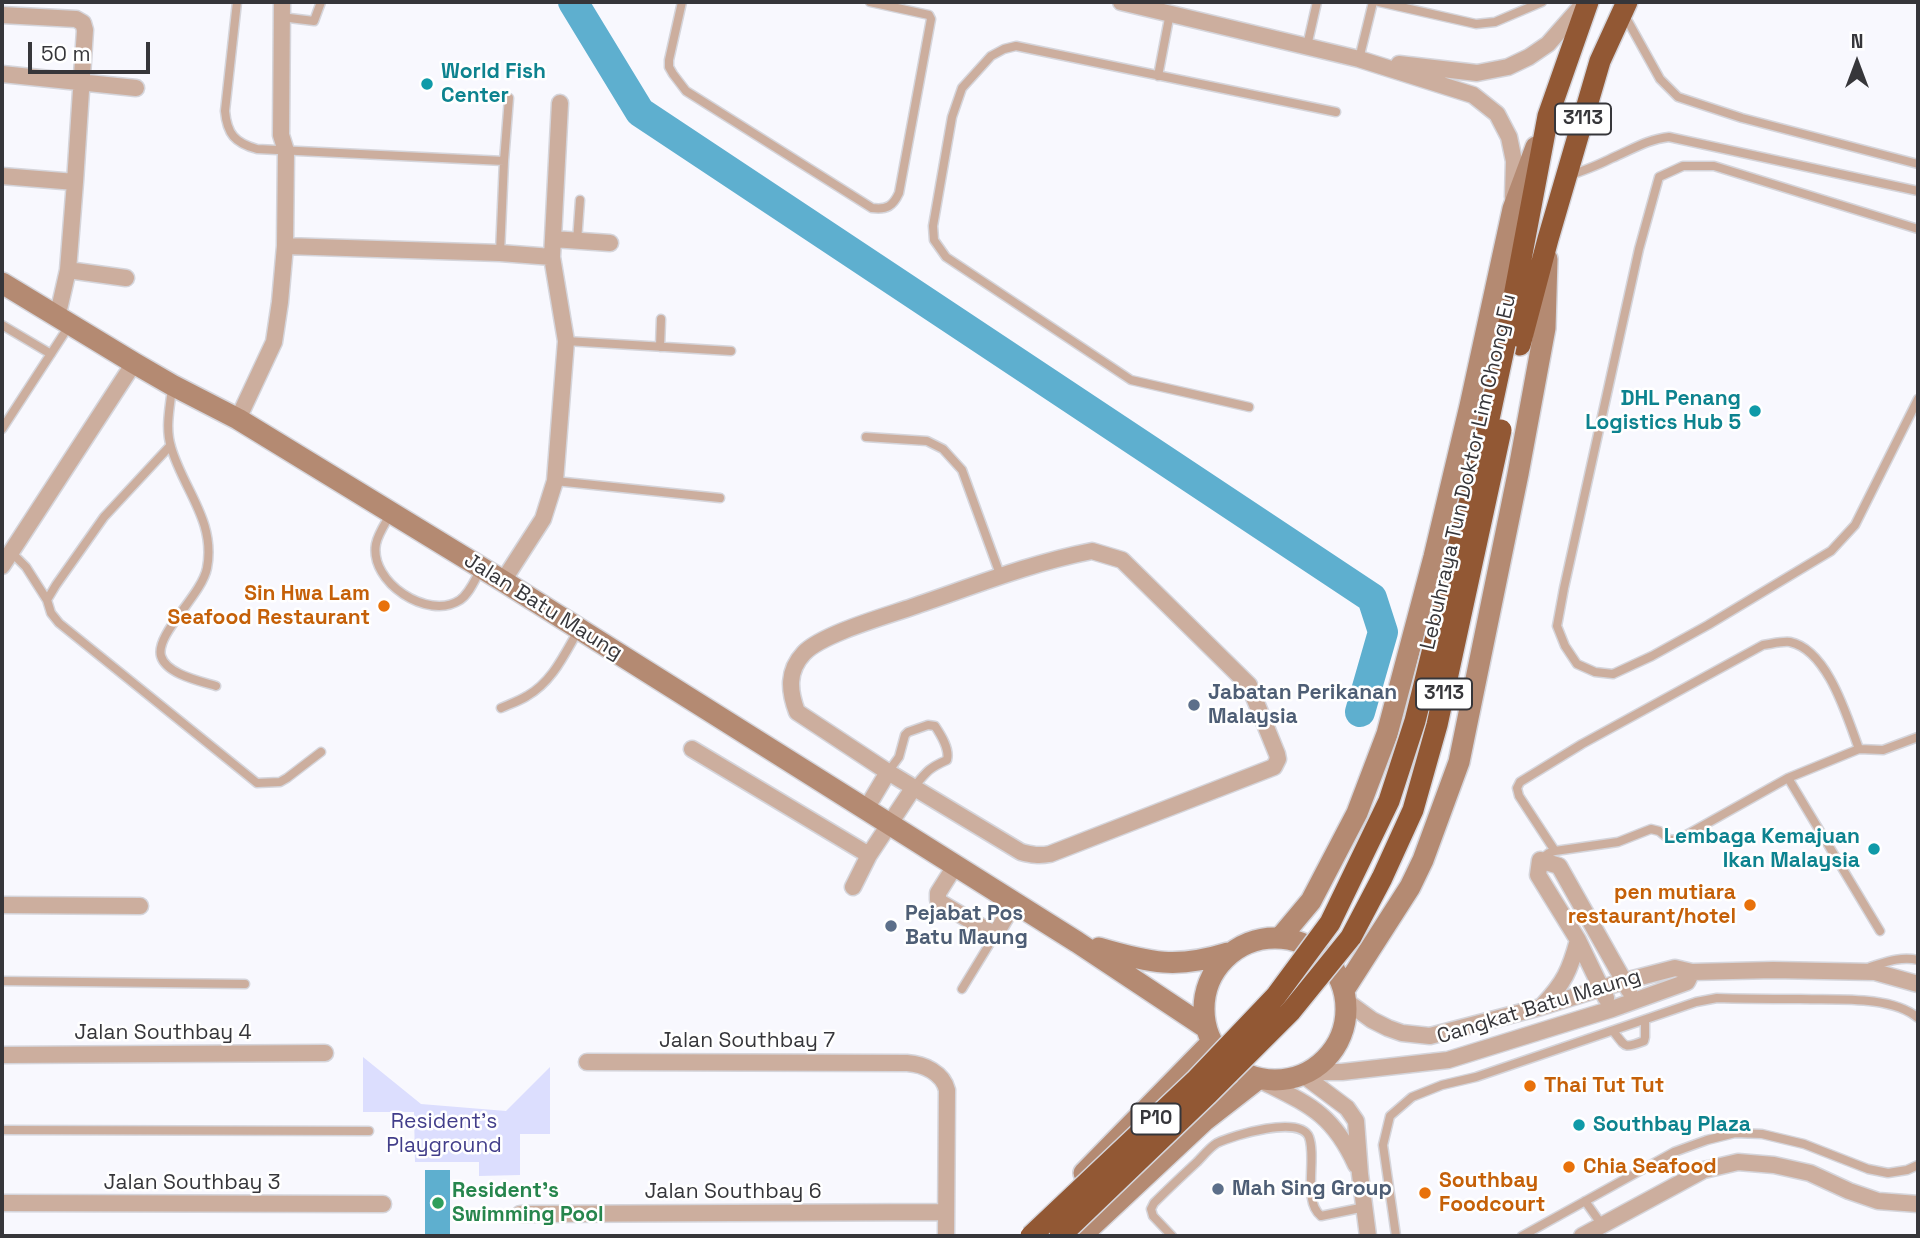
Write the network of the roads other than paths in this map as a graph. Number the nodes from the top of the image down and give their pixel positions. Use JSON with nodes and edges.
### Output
{"nodes":[{"id":1,"x":237,"y":2,"type":"edge"},
{"id":2,"x":321,"y":2,"type":"edge"},
{"id":3,"x":682,"y":2,"type":"edge"},
{"id":4,"x":870,"y":2,"type":"edge"},
{"id":5,"x":1121,"y":2,"type":"edge"},
{"id":6,"x":1317,"y":2,"type":"edge"},
{"id":7,"x":1373,"y":2,"type":"edge"},
{"id":8,"x":1379,"y":2,"type":"edge"},
{"id":9,"x":1542,"y":2,"type":"edge"},
{"id":10,"x":1587,"y":2,"type":"edge"},
{"id":11,"x":1624,"y":6,"type":"edge"},
{"id":12,"x":282,"y":9,"type":"edge"},
{"id":13,"x":1170,"y":13,"type":"junction"},
{"id":14,"x":2,"y":15,"type":"edge"},
{"id":15,"x":1307,"y":46,"type":"junction"},
{"id":16,"x":1359,"y":59,"type":"junction"},
{"id":17,"x":2,"y":74,"type":"edge"},
{"id":18,"x":1158,"y":76,"type":"junction"},
{"id":19,"x":82,"y":81,"type":"junction"},
{"id":20,"x":136,"y":88,"type":"dead end"},
{"id":21,"x":509,"y":98,"type":"dead end"},
{"id":22,"x":560,"y":103,"type":"dead end"},
{"id":23,"x":1336,"y":112,"type":"dead end"},
{"id":24,"x":1548,"y":116,"type":"junction"},
{"id":25,"x":286,"y":151,"type":"junction"},
{"id":26,"x":504,"y":161,"type":"junction"},
{"id":27,"x":1918,"y":164,"type":"edge"},
{"id":28,"x":2,"y":176,"type":"edge"},
{"id":29,"x":1566,"y":178,"type":"junction"},
{"id":30,"x":75,"y":182,"type":"junction"},
{"id":31,"x":1918,"y":191,"type":"edge"},
{"id":32,"x":580,"y":200,"type":"dead end"},
{"id":33,"x":1513,"y":209,"type":"junction"},
{"id":34,"x":1918,"y":229,"type":"edge"},
{"id":35,"x":553,"y":239,"type":"junction"},
{"id":36,"x":1548,"y":239,"type":"junction"},
{"id":37,"x":577,"y":241,"type":"junction"},
{"id":38,"x":610,"y":243,"type":"dead end"},
{"id":39,"x":285,"y":246,"type":"junction"},
{"id":40,"x":500,"y":253,"type":"junction"},
{"id":41,"x":552,"y":257,"type":"junction"},
{"id":42,"x":68,"y":270,"type":"junction"},
{"id":43,"x":126,"y":278,"type":"dead end"},
{"id":44,"x":2,"y":283,"type":"edge"},
{"id":45,"x":661,"y":320,"type":"dead end"},
{"id":46,"x":63,"y":322,"type":"junction"},
{"id":47,"x":2,"y":325,"type":"edge"},
{"id":48,"x":566,"y":341,"type":"junction"},
{"id":49,"x":1512,"y":344,"type":"junction"},
{"id":50,"x":660,"y":347,"type":"junction"},
{"id":51,"x":731,"y":351,"type":"dead end"},
{"id":52,"x":51,"y":354,"type":"junction"},
{"id":53,"x":134,"y":363,"type":"junction"},
{"id":54,"x":172,"y":385,"type":"junction"},
{"id":55,"x":1918,"y":399,"type":"edge"},
{"id":56,"x":1249,"y":407,"type":"dead end"},
{"id":57,"x":238,"y":419,"type":"junction"},
{"id":58,"x":2,"y":429,"type":"edge"},
{"id":59,"x":866,"y":438,"type":"dead end"},
{"id":60,"x":170,"y":446,"type":"junction"},
{"id":61,"x":555,"y":481,"type":"junction"},
{"id":62,"x":720,"y":498,"type":"dead end"},
{"id":63,"x":392,"y":513,"type":"junction"},
{"id":64,"x":6,"y":559,"type":"edge"},
{"id":65,"x":481,"y":569,"type":"junction"},
{"id":66,"x":1001,"y":577,"type":"junction"},
{"id":67,"x":503,"y":581,"type":"junction"},
{"id":68,"x":47,"y":600,"type":"junction"},
{"id":69,"x":579,"y":629,"type":"junction"},
{"id":70,"x":216,"y":686,"type":"dead end"},
{"id":71,"x":501,"y":708,"type":"dead end"},
{"id":72,"x":1918,"y":737,"type":"edge"},
{"id":73,"x":692,"y":749,"type":"dead end"},
{"id":74,"x":1859,"y":749,"type":"junction"},
{"id":75,"x":321,"y":752,"type":"dead end"},
{"id":76,"x":888,"y":772,"type":"junction"},
{"id":77,"x":1788,"y":778,"type":"junction"},
{"id":78,"x":914,"y":787,"type":"junction"},
{"id":79,"x":1367,"y":787,"type":"junction"},
{"id":80,"x":1445,"y":798,"type":"junction"},
{"id":81,"x":866,"y":809,"type":"junction"},
{"id":82,"x":890,"y":824,"type":"junction"},
{"id":83,"x":1555,"y":851,"type":"junction"},
{"id":84,"x":869,"y":855,"type":"junction"},
{"id":85,"x":1541,"y":860,"type":"junction"},
{"id":86,"x":954,"y":866,"type":"junction"},
{"id":87,"x":853,"y":887,"type":"dead end"},
{"id":88,"x":1014,"y":903,"type":"junction"},
{"id":89,"x":2,"y":905,"type":"edge"},
{"id":90,"x":140,"y":906,"type":"dead end"},
{"id":91,"x":1880,"y":931,"type":"dead end"},
{"id":92,"x":995,"y":935,"type":"junction"},
{"id":93,"x":1280,"y":938,"type":"junction"},
{"id":94,"x":1578,"y":940,"type":"junction"},
{"id":95,"x":1077,"y":942,"type":"junction"},
{"id":96,"x":1230,"y":953,"type":"junction"},
{"id":97,"x":1918,"y":960,"type":"edge"},
{"id":98,"x":1856,"y":971,"type":"junction"},
{"id":99,"x":1692,"y":972,"type":"junction"},
{"id":100,"x":1625,"y":981,"type":"junction"},
{"id":101,"x":2,"y":982,"type":"edge"},
{"id":102,"x":245,"y":984,"type":"dead end"},
{"id":103,"x":1918,"y":984,"type":"edge"},
{"id":104,"x":962,"y":989,"type":"dead end"},
{"id":105,"x":1602,"y":989,"type":"junction"},
{"id":106,"x":1345,"y":995,"type":"junction"},
{"id":107,"x":1284,"y":1003,"type":"junction"},
{"id":108,"x":1623,"y":1005,"type":"junction"},
{"id":109,"x":1541,"y":1007,"type":"junction"},
{"id":110,"x":1918,"y":1018,"type":"edge"},
{"id":111,"x":1645,"y":1020,"type":"junction"},
{"id":112,"x":1631,"y":1025,"type":"junction"},
{"id":113,"x":1613,"y":1031,"type":"junction"},
{"id":114,"x":1208,"y":1035,"type":"junction"},
{"id":115,"x":325,"y":1053,"type":"dead end"},
{"id":116,"x":2,"y":1055,"type":"edge"},
{"id":117,"x":587,"y":1062,"type":"dead end"},
{"id":118,"x":1305,"y":1073,"type":"junction"},
{"id":119,"x":1258,"y":1079,"type":"junction"},
{"id":120,"x":2,"y":1130,"type":"edge"},
{"id":121,"x":369,"y":1131,"type":"dead end"},
{"id":122,"x":1918,"y":1165,"type":"edge"},
{"id":123,"x":1360,"y":1174,"type":"junction"},
{"id":124,"x":1585,"y":1201,"type":"junction"},
{"id":125,"x":2,"y":1203,"type":"edge"},
{"id":126,"x":383,"y":1204,"type":"dead end"},
{"id":127,"x":1918,"y":1204,"type":"edge"},
{"id":128,"x":1365,"y":1207,"type":"junction"},
{"id":129,"x":946,"y":1212,"type":"junction"},
{"id":130,"x":520,"y":1214,"type":"dead end"},
{"id":131,"x":1602,"y":1225,"type":"junction"},
{"id":132,"x":946,"y":1236,"type":"edge"},
{"id":133,"x":1021,"y":1236,"type":"edge"},
{"id":134,"x":1031,"y":1236,"type":"edge"},
{"id":135,"x":1060,"y":1236,"type":"edge"},
{"id":136,"x":1081,"y":1236,"type":"edge"},
{"id":137,"x":1172,"y":1236,"type":"edge"},
{"id":138,"x":1368,"y":1236,"type":"edge"},
{"id":139,"x":1396,"y":1236,"type":"edge"},
{"id":140,"x":1522,"y":1236,"type":"edge"},
{"id":141,"x":1582,"y":1236,"type":"edge"}],
"edges":[{"from":1,"to":25,"type":"lane"},
{"from":2,"to":12,"type":"lane"},
{"from":3,"to":4,"type":"lane"},
{"from":5,"to":13,"type":"street"},
{"from":6,"to":15,"type":"lane"},
{"from":7,"to":16,"type":"lane"},
{"from":8,"to":9,"type":"lane"},
{"from":10,"to":16,"type":"street"},
{"from":10,"to":24,"type":"highway","name":"Lebuhraya Tun Doktor Lim Chong Eu","number":"3113"},
{"from":11,"to":27,"type":"lane"},
{"from":11,"to":29,"type":"highway","name":"Lebuhraya Tun Doktor Lim Chong Eu","number":"3113"},
{"from":12,"to":25,"type":"street"},
{"from":13,"to":15,"type":"street"},
{"from":13,"to":18,"type":"lane"},
{"from":14,"to":19,"type":"street"},
{"from":15,"to":16,"type":"street"},
{"from":16,"to":33,"type":"street"},
{"from":17,"to":19,"type":"street"},
{"from":18,"to":23,"type":"lane"},
{"from":18,"to":56,"type":"lane"},
{"from":19,"to":20,"type":"street"},
{"from":19,"to":30,"type":"street"},
{"from":21,"to":26,"type":"lane"},
{"from":22,"to":35,"type":"street"},
{"from":24,"to":33,"type":"main road"},
{"from":24,"to":49,"type":"highway","name":"Lebuhraya Tun Doktor Lim Chong Eu","number":"3113"},
{"from":25,"to":26,"type":"lane"},
{"from":25,"to":39,"type":"street"},
{"from":26,"to":40,"type":"lane"},
{"from":28,"to":30,"type":"street"},
{"from":29,"to":31,"type":"lane"},
{"from":29,"to":36,"type":"highway","name":"Lebuhraya Tun Doktor Lim Chong Eu","number":"3113"},
{"from":30,"to":42,"type":"street"},
{"from":32,"to":37,"type":"lane"},
{"from":33,"to":79,"type":"main road"},
{"from":34,"to":55,"type":"lane"},
{"from":35,"to":37,"type":"street"},
{"from":35,"to":41,"type":"street"},
{"from":36,"to":49,"type":"highway","name":"Lebuhraya Tun Doktor Lim Chong Eu","number":"3113"},
{"from":36,"to":80,"type":"main road"},
{"from":37,"to":38,"type":"street"},
{"from":39,"to":40,"type":"street"},
{"from":39,"to":57,"type":"street"},
{"from":40,"to":41,"type":"street"},
{"from":41,"to":48,"type":"street"},
{"from":42,"to":43,"type":"street"},
{"from":42,"to":46,"type":"street"},
{"from":44,"to":46,"type":"main road","name":"Jalan Batu Maung"},
{"from":45,"to":50,"type":"lane"},
{"from":46,"to":52,"type":"lane"},
{"from":46,"to":53,"type":"main road","name":"Jalan Batu Maung"},
{"from":47,"to":52,"type":"lane"},
{"from":48,"to":50,"type":"lane"},
{"from":48,"to":61,"type":"street"},
{"from":49,"to":107,"type":"highway","name":"Lebuhraya Tun Doktor Lim Chong Eu","number":"3113","bridge":true},
{"from":50,"to":51,"type":"lane"},
{"from":52,"to":58,"type":"lane"},
{"from":53,"to":54,"type":"main road","name":"Jalan Batu Maung"},
{"from":53,"to":64,"type":"street"},
{"from":54,"to":57,"type":"main road","name":"Jalan Batu Maung"},
{"from":54,"to":60,"type":"lane"},
{"from":57,"to":63,"type":"main road","name":"Jalan Batu Maung"},
{"from":59,"to":66,"type":"lane"},
{"from":60,"to":68,"type":"lane"},
{"from":60,"to":70,"type":"lane"},
{"from":61,"to":62,"type":"lane"},
{"from":61,"to":67,"type":"street"},
{"from":63,"to":65,"type":"main road","name":"Jalan Batu Maung"},
{"from":63,"to":65,"type":"lane"},
{"from":64,"to":68,"type":"lane"},
{"from":65,"to":67,"type":"main road","name":"Jalan Batu Maung"},
{"from":66,"to":76,"type":"street"},
{"from":66,"to":78,"type":"street"},
{"from":67,"to":69,"type":"main road","name":"Jalan Batu Maung"},
{"from":68,"to":75,"type":"lane"},
{"from":69,"to":71,"type":"lane"},
{"from":69,"to":81,"type":"main road","name":"Jalan Batu Maung"},
{"from":72,"to":74,"type":"lane"},
{"from":73,"to":84,"type":"street"},
{"from":74,"to":77,"type":"lane"},
{"from":74,"to":83,"type":"lane"},
{"from":76,"to":78,"type":"street"},
{"from":76,"to":78,"type":"lane"},
{"from":76,"to":81,"type":"street"},
{"from":77,"to":83,"type":"lane"},
{"from":77,"to":91,"type":"lane"},
{"from":78,"to":82,"type":"street"},
{"from":79,"to":80,"type":"main road"},
{"from":79,"to":93,"type":"main road"},
{"from":80,"to":106,"type":"main road"},
{"from":81,"to":82,"type":"main road","name":"Jalan Batu Maung"},
{"from":82,"to":84,"type":"street"},
{"from":82,"to":86,"type":"main road","name":"Jalan Batu Maung"},
{"from":83,"to":85,"type":"lane"},
{"from":84,"to":87,"type":"street"},
{"from":85,"to":94,"type":"street"},
{"from":85,"to":100,"type":"street"},
{"from":86,"to":88,"type":"main road","name":"Jalan Batu Maung"},
{"from":86,"to":92,"type":"street"},
{"from":88,"to":92,"type":"street"},
{"from":88,"to":95,"type":"main road","name":"Jalan Batu Maung"},
{"from":89,"to":90,"type":"street"},
{"from":92,"to":104,"type":"lane"},
{"from":93,"to":96,"type":"main road"},
{"from":93,"to":106,"type":"main road"},
{"from":94,"to":105,"type":"street"},
{"from":94,"to":109,"type":"street"},
{"from":95,"to":96,"type":"main road","name":"Jalan Batu Maung"},
{"from":95,"to":114,"type":"main road","name":"Jalan Batu Maung"},
{"from":96,"to":114,"type":"main road"},
{"from":97,"to":98,"type":"lane"},
{"from":98,"to":99,"type":"street","name":"Cangkat Batu Maung"},
{"from":98,"to":103,"type":"street","name":"Cangkat Batu Maung"},
{"from":99,"to":100,"type":"street","name":"Cangkat Batu Maung"},
{"from":99,"to":108,"type":"street","name":"Cangkat Batu Maung"},
{"from":100,"to":105,"type":"street","name":"Cangkat Batu Maung"},
{"from":100,"to":108,"type":"street"},
{"from":101,"to":102,"type":"lane"},
{"from":105,"to":108,"type":"street"},
{"from":105,"to":109,"type":"street","name":"Cangkat Batu Maung"},
{"from":106,"to":109,"type":"street","name":"Cangkat Batu Maung"},
{"from":106,"to":118,"type":"main road"},
{"from":107,"to":134,"type":"highway","number":"P10","bridge":true},
{"from":107,"to":135,"type":"highway","number":"P10","bridge":true},
{"from":108,"to":112,"type":"lane"},
{"from":108,"to":118,"type":"street","name":"Cangkat Batu Maung"},
{"from":110,"to":111,"type":"lane"},
{"from":111,"to":112,"type":"lane"},
{"from":111,"to":113,"type":"lane"},
{"from":112,"to":113,"type":"lane"},
{"from":113,"to":139,"type":"lane"},
{"from":114,"to":119,"type":"main road"},
{"from":114,"to":133,"type":"main road"},
{"from":115,"to":116,"type":"street","name":"Jalan Southbay 4"},
{"from":117,"to":129,"type":"street","name":"Jalan Southbay 7"},
{"from":118,"to":119,"type":"main road"},
{"from":118,"to":123,"type":"street"},
{"from":119,"to":123,"type":"street"},
{"from":119,"to":136,"type":"main road"},
{"from":120,"to":121,"type":"lane"},
{"from":122,"to":124,"type":"lane"},
{"from":123,"to":128,"type":"street"},
{"from":124,"to":131,"type":"lane"},
{"from":124,"to":140,"type":"lane"},
{"from":125,"to":126,"type":"street","name":"Jalan Southbay 3"},
{"from":127,"to":131,"type":"street"},
{"from":128,"to":137,"type":"lane"},
{"from":128,"to":138,"type":"street"},
{"from":129,"to":130,"type":"street","name":"Jalan Southbay 6"},
{"from":129,"to":132,"type":"street"},
{"from":131,"to":141,"type":"street"}]}
